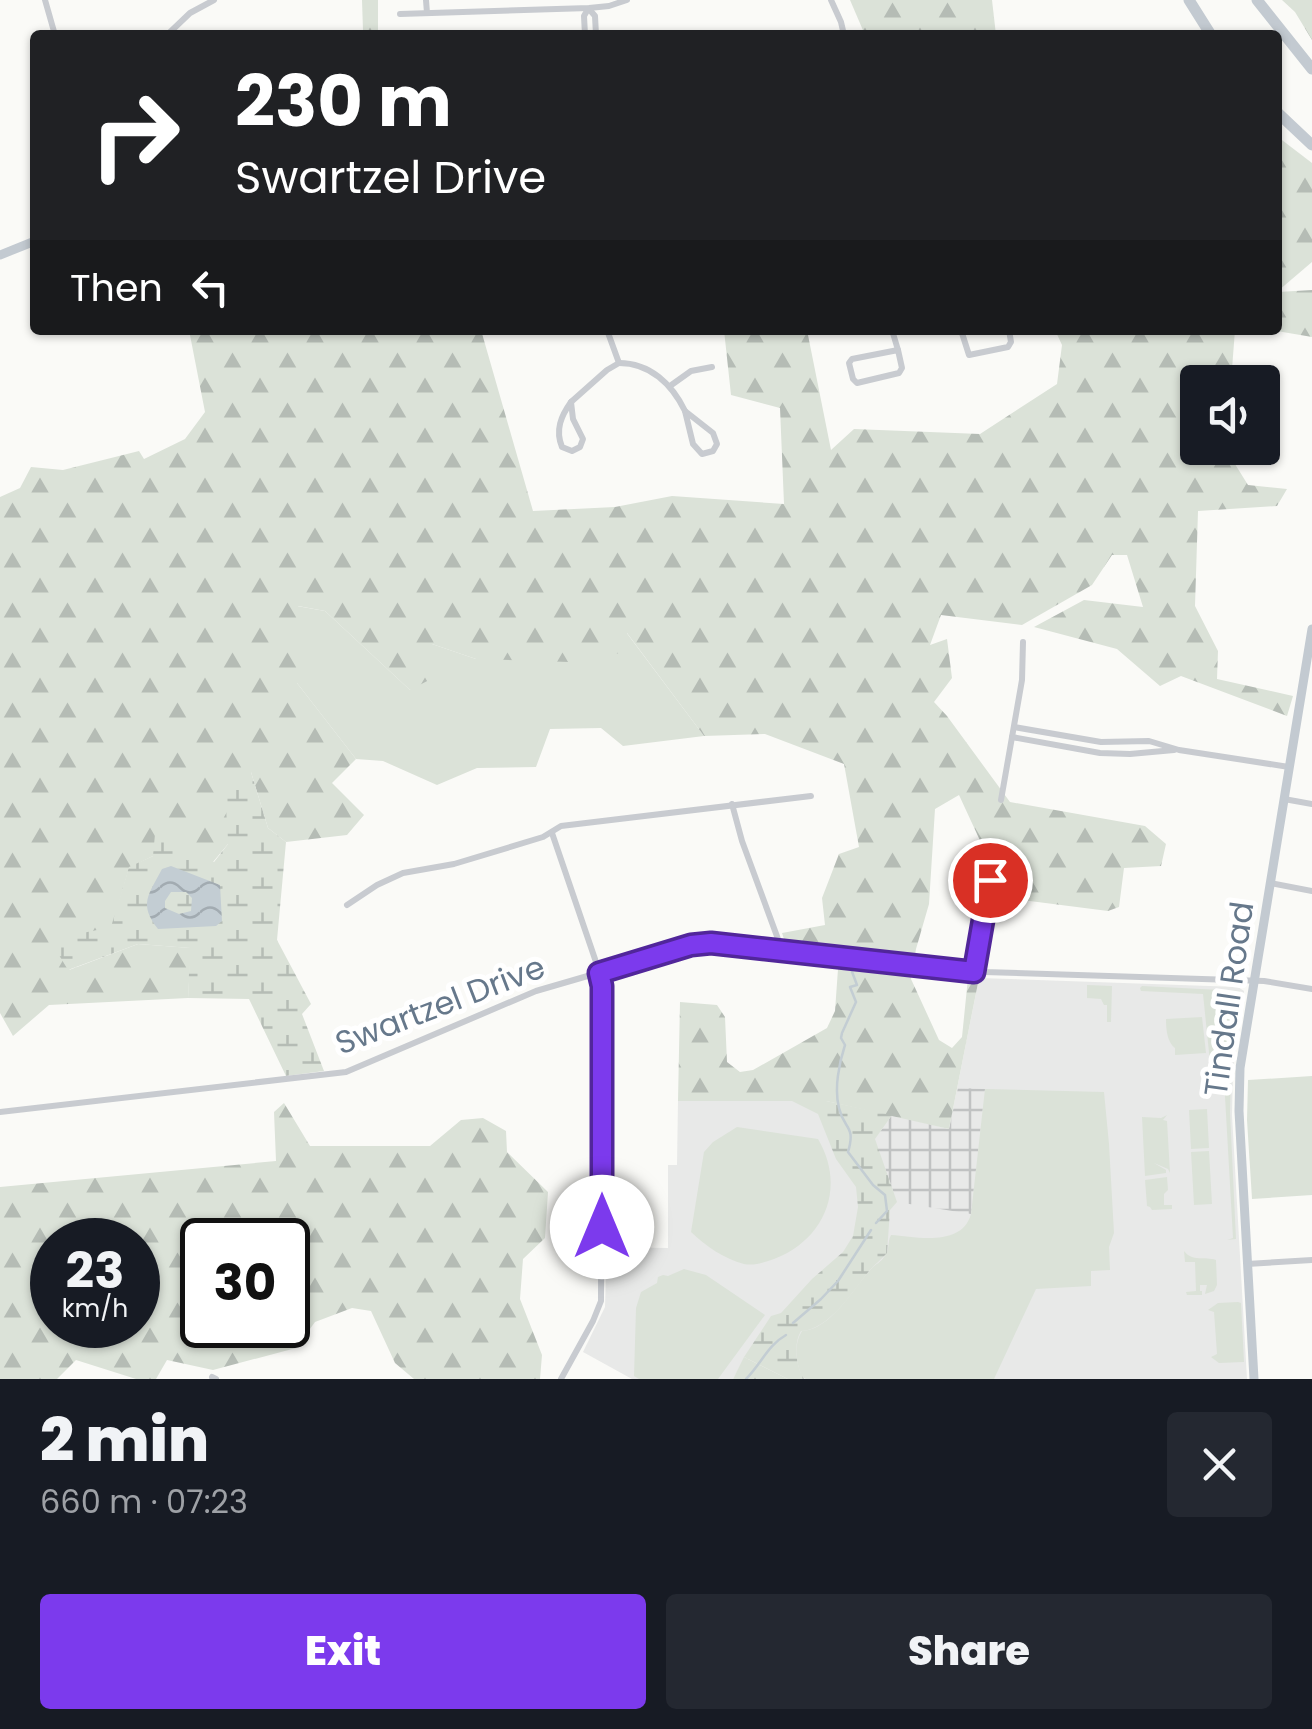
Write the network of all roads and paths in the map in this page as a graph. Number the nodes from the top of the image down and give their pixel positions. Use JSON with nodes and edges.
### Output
{"nodes":[{"id":1,"x":45,"y":0,"type":"edge"},
{"id":2,"x":214,"y":0,"type":"edge"},
{"id":3,"x":426,"y":0,"type":"edge"},
{"id":4,"x":627,"y":0,"type":"edge"},
{"id":5,"x":831,"y":0,"type":"edge"},
{"id":6,"x":1189,"y":0,"type":"edge"},
{"id":7,"x":1257,"y":0,"type":"edge"},
{"id":8,"x":198,"y":4,"type":"edge"},
{"id":9,"x":588,"y":8,"type":"junction"},
{"id":10,"x":427,"y":13,"type":"junction"},
{"id":11,"x":400,"y":14,"type":"dead end"},
{"id":12,"x":54,"y":30,"type":"edge"},
{"id":13,"x":171,"y":30,"type":"edge"},
{"id":14,"x":585,"y":30,"type":"edge"},
{"id":15,"x":596,"y":30,"type":"edge"},
{"id":16,"x":843,"y":30,"type":"edge"},
{"id":17,"x":1208,"y":30,"type":"edge"},
{"id":18,"x":1281,"y":30,"type":"edge"},
{"id":19,"x":1282,"y":31,"type":"edge"},
{"id":20,"x":1312,"y":68,"type":"edge"},
{"id":21,"x":1282,"y":117,"type":"edge"},
{"id":22,"x":1309,"y":144,"type":"edge"},
{"id":23,"x":30,"y":243,"type":"edge"},
{"id":24,"x":0,"y":255,"type":"edge"},
{"id":25,"x":608,"y":335,"type":"edge"},
{"id":26,"x":894,"y":335,"type":"edge"},
{"id":27,"x":962,"y":335,"type":"edge"},
{"id":28,"x":1009,"y":335,"type":"edge"},
{"id":29,"x":898,"y":350,"type":"junction"},
{"id":30,"x":619,"y":363,"type":"junction"},
{"id":31,"x":712,"y":367,"type":"dead end"},
{"id":32,"x":670,"y":386,"type":"junction"},
{"id":33,"x":571,"y":402,"type":"junction"},
{"id":34,"x":684,"y":411,"type":"junction"},
{"id":35,"x":1312,"y":630,"type":"edge"},
{"id":36,"x":1023,"y":642,"type":"dead end"},
{"id":37,"x":1014,"y":727,"type":"junction"},
{"id":38,"x":1012,"y":737,"type":"junction"},
{"id":39,"x":1072,"y":737,"type":"junction"},
{"id":40,"x":1115,"y":742,"type":"junction"},
{"id":41,"x":1071,"y":748,"type":"junction"},
{"id":42,"x":1180,"y":750,"type":"junction"},
{"id":43,"x":1115,"y":754,"type":"junction"},
{"id":44,"x":1288,"y":767,"type":"junction"},
{"id":45,"x":811,"y":796,"type":"dead end"},
{"id":46,"x":1284,"y":798,"type":"junction"},
{"id":47,"x":1001,"y":800,"type":"dead end"},
{"id":48,"x":732,"y":804,"type":"junction"},
{"id":49,"x":1312,"y":804,"type":"edge"},
{"id":50,"x":552,"y":833,"type":"junction"},
{"id":51,"x":1270,"y":883,"type":"junction"},
{"id":52,"x":1312,"y":891,"type":"edge"},
{"id":53,"x":348,"y":906,"type":"dead end"},
{"id":54,"x":986,"y":906,"type":"dead end"},
{"id":55,"x":779,"y":950,"type":"junction"},
{"id":56,"x":974,"y":972,"type":"junction"},
{"id":57,"x":599,"y":973,"type":"junction"},
{"id":58,"x":1253,"y":981,"type":"junction"},
{"id":59,"x":1312,"y":989,"type":"edge"},
{"id":60,"x":0,"y":1112,"type":"edge"},
{"id":61,"x":1312,"y":1260,"type":"edge"},
{"id":62,"x":1247,"y":1264,"type":"junction"},
{"id":63,"x":561,"y":1379,"type":"edge"},
{"id":64,"x":1254,"y":1379,"type":"edge"}],
"edges":[{"from":1,"to":12,"type":"street"},
{"from":2,"to":8,"type":"street"},
{"from":3,"to":10,"type":"street"},
{"from":4,"to":9,"type":"street"},
{"from":5,"to":16,"type":"street"},
{"from":6,"to":17,"type":"highway"},
{"from":7,"to":18,"type":"highway"},
{"from":8,"to":13,"type":"street"},
{"from":9,"to":10,"type":"street"},
{"from":9,"to":14,"type":"street"},
{"from":9,"to":15,"type":"street"},
{"from":10,"to":11,"type":"street"},
{"from":19,"to":20,"type":"highway"},
{"from":21,"to":22,"type":"highway"},
{"from":23,"to":24,"type":"street"},
{"from":25,"to":30,"type":"street"},
{"from":26,"to":29,"type":"street"},
{"from":27,"to":28,"type":"street"},
{"from":29,"to":29,"type":"street"},
{"from":30,"to":32,"type":"street"},
{"from":30,"to":33,"type":"street"},
{"from":31,"to":32,"type":"street"},
{"from":32,"to":34,"type":"street"},
{"from":33,"to":33,"type":"street"},
{"from":34,"to":34,"type":"street"},
{"from":35,"to":44,"type":"street","name":"Tindall Road"},
{"from":36,"to":37,"type":"street"},
{"from":37,"to":38,"type":"street"},
{"from":37,"to":39,"type":"street"},
{"from":38,"to":41,"type":"street"},
{"from":38,"to":47,"type":"street"},
{"from":39,"to":40,"type":"street"},
{"from":39,"to":41,"type":"street"},
{"from":40,"to":42,"type":"street"},
{"from":40,"to":43,"type":"street"},
{"from":41,"to":43,"type":"street"},
{"from":42,"to":43,"type":"street"},
{"from":42,"to":44,"type":"street"},
{"from":44,"to":46,"type":"street","name":"Tindall Road"},
{"from":45,"to":48,"type":"street"},
{"from":46,"to":49,"type":"street"},
{"from":46,"to":51,"type":"street","name":"Tindall Road"},
{"from":48,"to":50,"type":"street"},
{"from":48,"to":55,"type":"street"},
{"from":50,"to":53,"type":"street"},
{"from":50,"to":57,"type":"street"},
{"from":51,"to":52,"type":"street"},
{"from":51,"to":58,"type":"street","name":"Tindall Road"},
{"from":54,"to":56,"type":"street"},
{"from":55,"to":56,"type":"street","name":"Swartzel Drive"},
{"from":55,"to":57,"type":"street","name":"Swartzel Drive"},
{"from":56,"to":58,"type":"street","name":"Swartzel Drive"},
{"from":57,"to":60,"type":"street","name":"Swartzel Drive"},
{"from":57,"to":63,"type":"street"},
{"from":58,"to":59,"type":"street","name":"Swartzel Drive"},
{"from":58,"to":62,"type":"street","name":"Tindall Road"},
{"from":61,"to":62,"type":"street"},
{"from":62,"to":64,"type":"street","name":"Tindall Road"}]}
